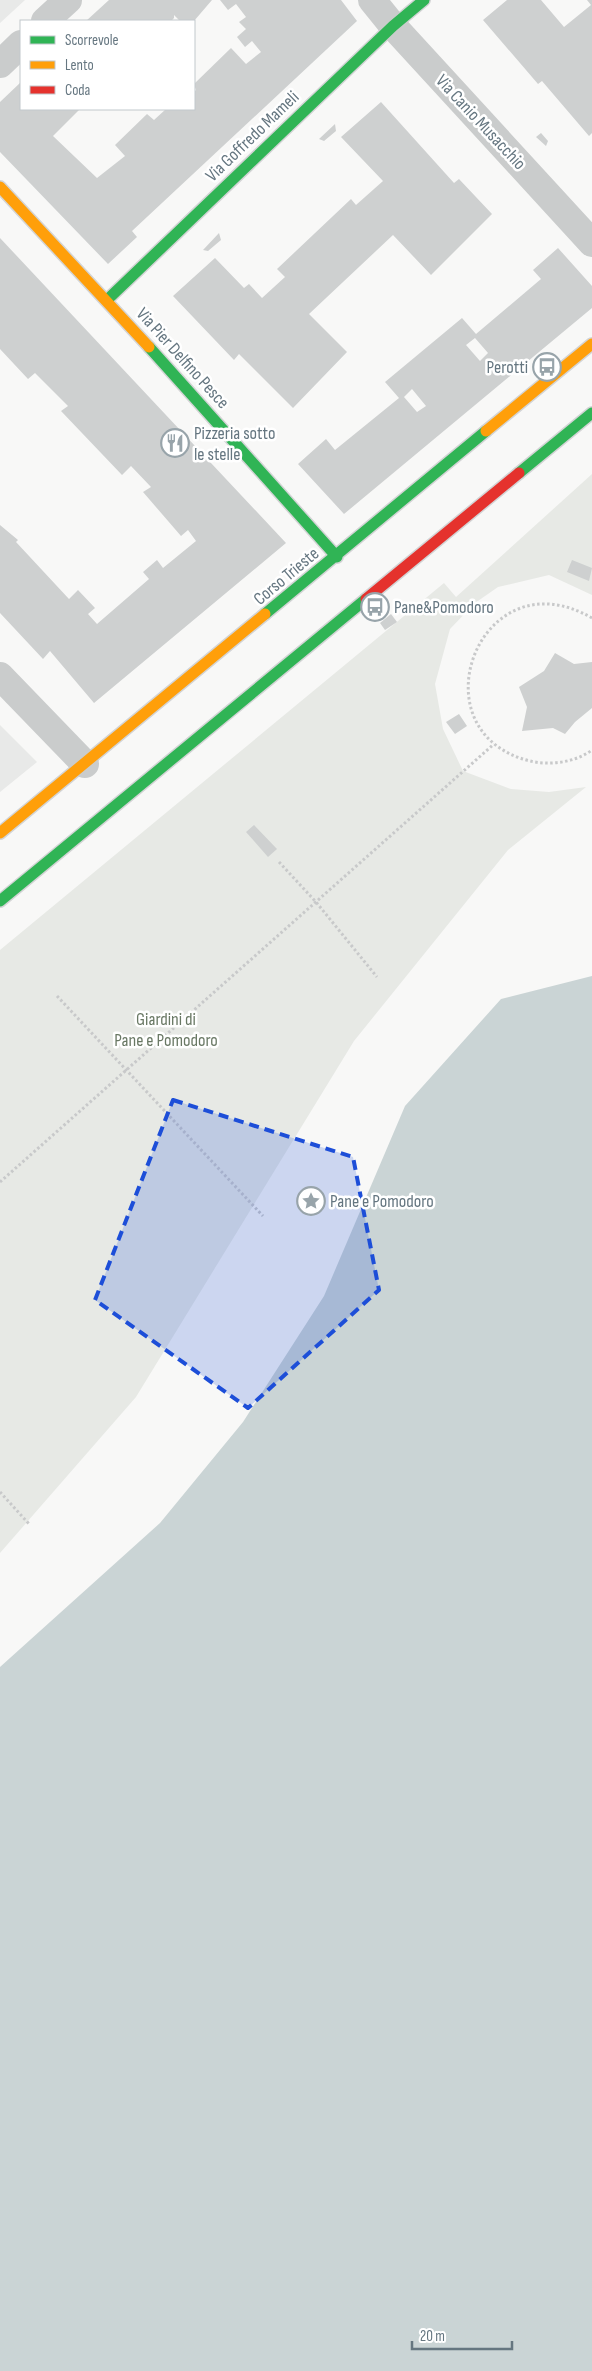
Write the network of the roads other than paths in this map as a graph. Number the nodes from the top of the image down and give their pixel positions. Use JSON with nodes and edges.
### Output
{"nodes":[{"id":1,"x":68,"y":0,"type":"edge"},
{"id":2,"x":372,"y":0,"type":"edge"},
{"id":3,"x":424,"y":0,"type":"edge"},
{"id":4,"x":46,"y":20,"type":"edge"},
{"id":5,"x":393,"y":26,"type":"junction"},
{"id":6,"x":20,"y":45,"type":"edge"},
{"id":7,"x":0,"y":64,"type":"edge"},
{"id":8,"x":0,"y":187,"type":"edge"},
{"id":9,"x":592,"y":243,"type":"edge"},
{"id":10,"x":107,"y":300,"type":"junction"},
{"id":11,"x":592,"y":344,"type":"edge"},
{"id":12,"x":592,"y":413,"type":"edge"},
{"id":13,"x":337,"y":557,"type":"junction"},
{"id":14,"x":0,"y":676,"type":"edge"},
{"id":15,"x":85,"y":764,"type":"junction"},
{"id":16,"x":0,"y":833,"type":"edge"},
{"id":17,"x":0,"y":901,"type":"edge"}],
"edges":[{"from":1,"to":4,"type":"street"},
{"from":2,"to":5,"type":"street","name":"Via Canio Musacchio"},
{"from":3,"to":5,"type":"main road","name":"Via Goffredo Mameli"},
{"from":5,"to":9,"type":"street","name":"Via Canio Musacchio"},
{"from":5,"to":10,"type":"main road","name":"Via Goffredo Mameli"},
{"from":6,"to":7,"type":"street"},
{"from":8,"to":10,"type":"main road","name":"Via Pier Delfino Pesce"},
{"from":10,"to":13,"type":"main road","name":"Via Pier Delfino Pesce"},
{"from":11,"to":13,"type":"main road","name":"Corso Trieste"},
{"from":12,"to":17,"type":"main road"},
{"from":13,"to":15,"type":"main road","name":"Corso Trieste"},
{"from":14,"to":15,"type":"street"},
{"from":15,"to":16,"type":"main road","name":"Corso Trieste"}]}
